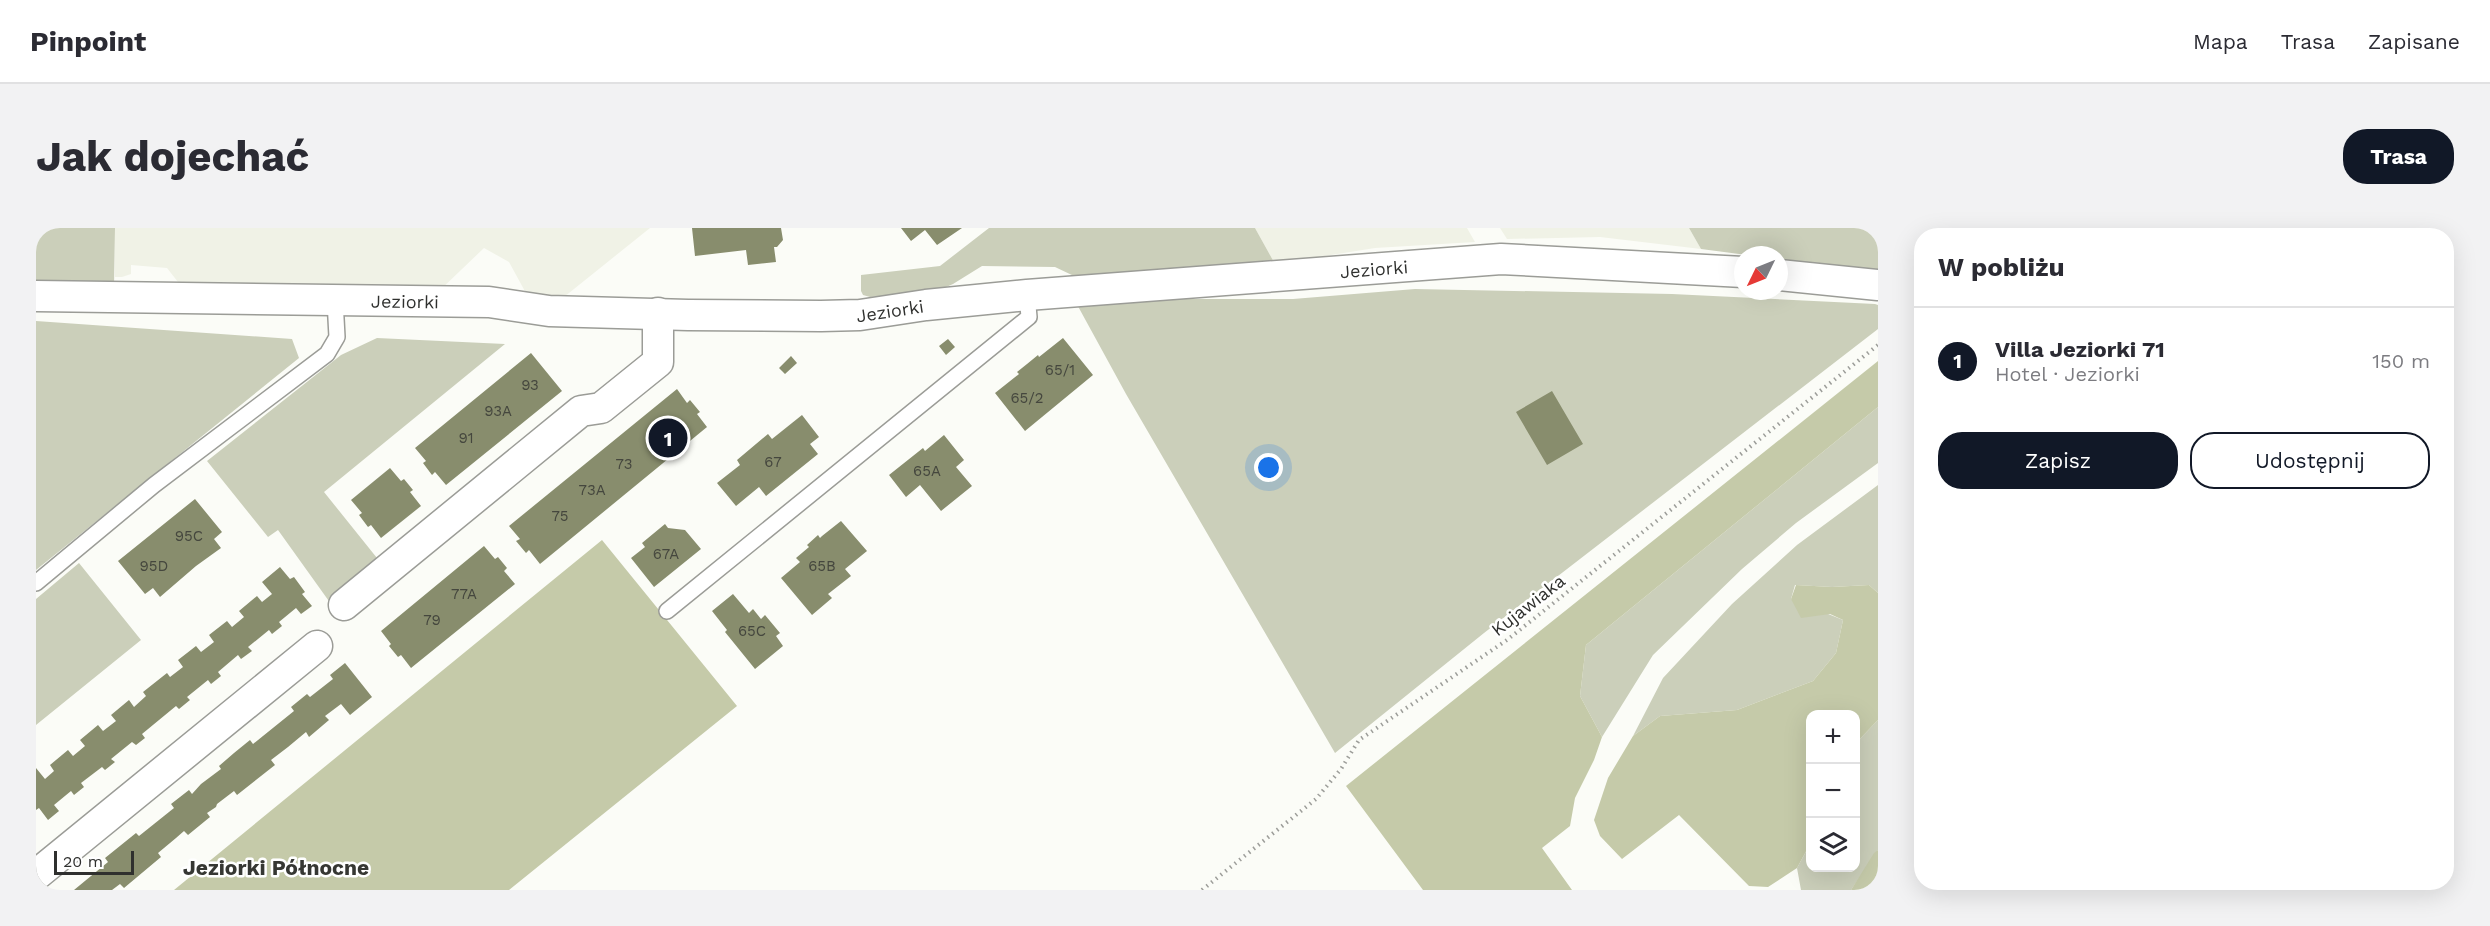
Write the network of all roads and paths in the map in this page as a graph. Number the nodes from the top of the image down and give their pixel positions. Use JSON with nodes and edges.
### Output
{"nodes":[{"id":1,"x":1734,"y":272,"type":"edge"},
{"id":2,"x":1788,"y":276,"type":"edge"},
{"id":3,"x":1878,"y":285,"type":"edge"},
{"id":4,"x":36,"y":296,"type":"edge"},
{"id":5,"x":1027,"y":296,"type":"junction"},
{"id":6,"x":335,"y":300,"type":"junction"},
{"id":7,"x":658,"y":313,"type":"junction"},
{"id":8,"x":1878,"y":345,"type":"edge"},
{"id":9,"x":36,"y":583,"type":"edge"},
{"id":10,"x":344,"y":605,"type":"dead end"},
{"id":11,"x":667,"y":611,"type":"dead end"},
{"id":12,"x":317,"y":646,"type":"dead end"},
{"id":13,"x":36,"y":875,"type":"edge"},
{"id":14,"x":1202,"y":890,"type":"edge"}],
"edges":[{"from":1,"to":5,"type":"street","name":"Jeziorki"},
{"from":2,"to":3,"type":"street"},
{"from":4,"to":6,"type":"street","name":"Jeziorki"},
{"from":5,"to":7,"type":"street","name":"Jeziorki"},
{"from":5,"to":11,"type":"lane"},
{"from":6,"to":7,"type":"street","name":"Jeziorki"},
{"from":6,"to":9,"type":"lane"},
{"from":7,"to":10,"type":"street"},
{"from":8,"to":14,"type":"path","name":"Kujawiaka"},
{"from":12,"to":13,"type":"street"}]}
